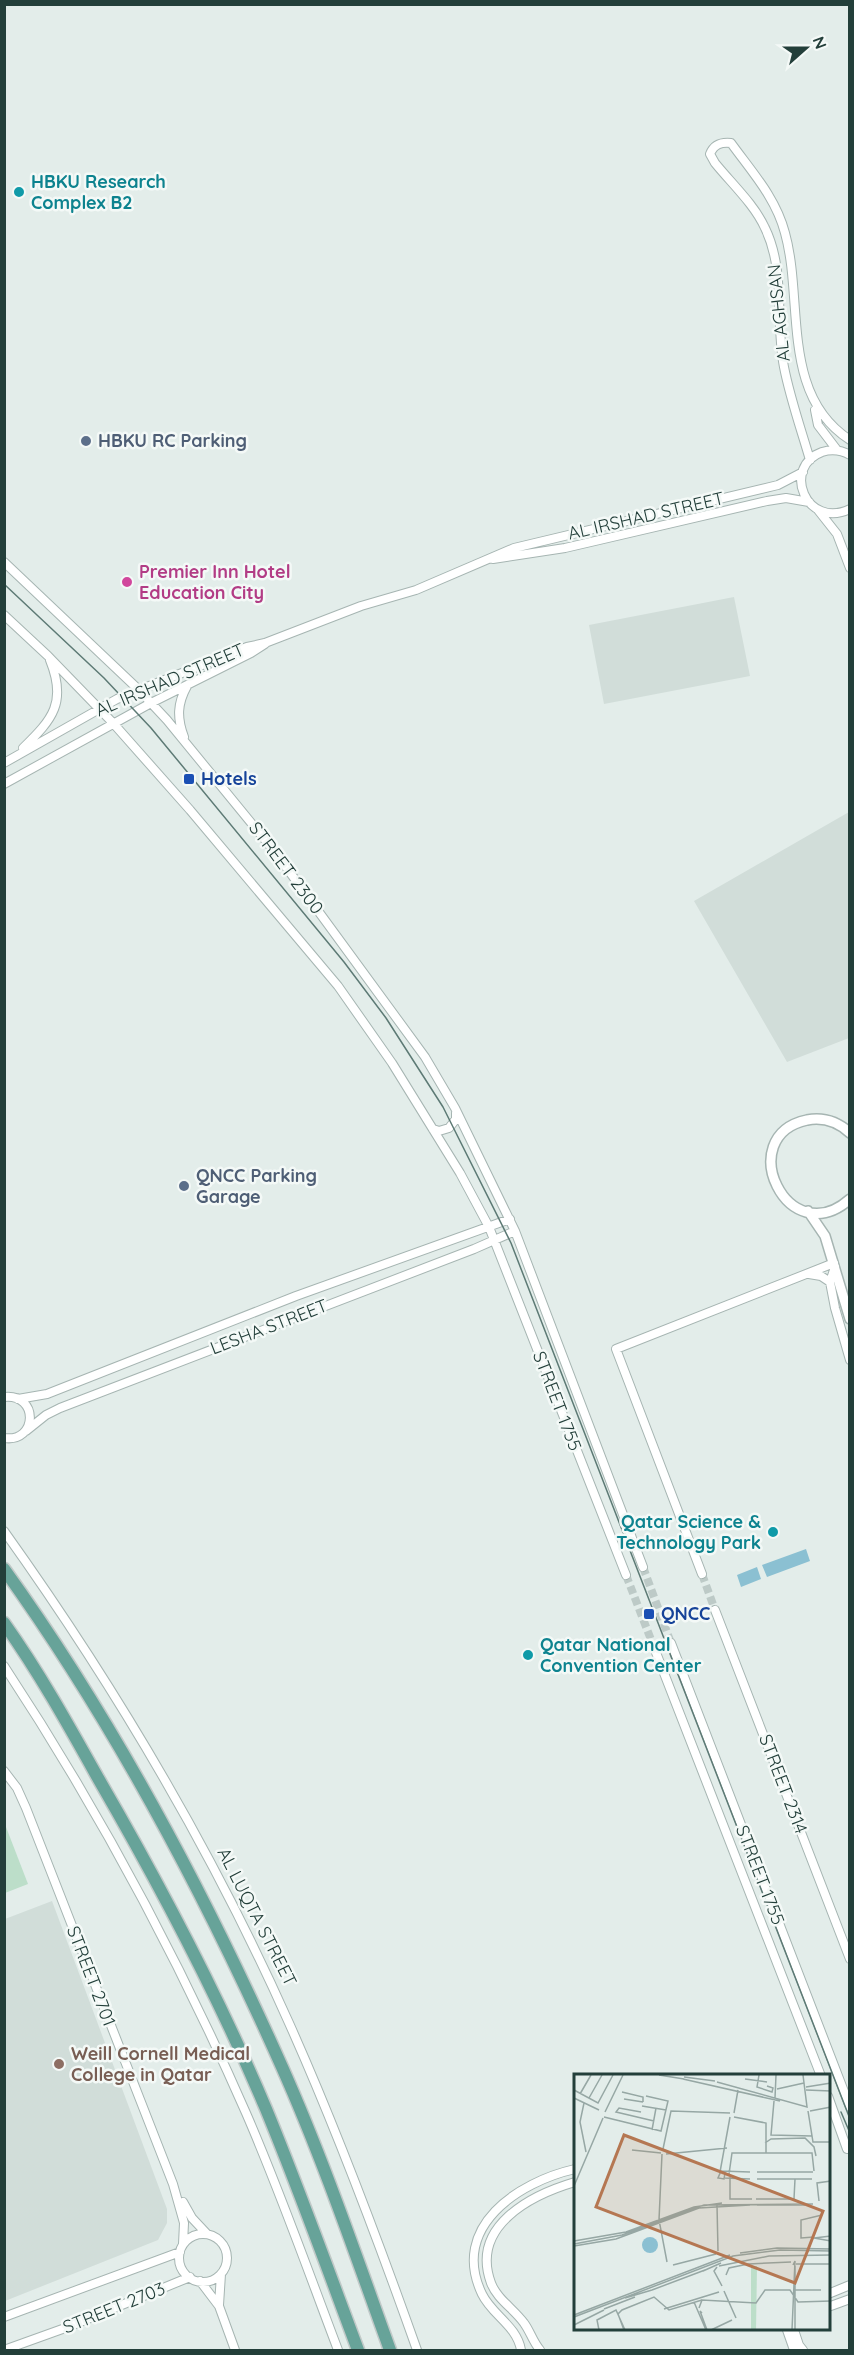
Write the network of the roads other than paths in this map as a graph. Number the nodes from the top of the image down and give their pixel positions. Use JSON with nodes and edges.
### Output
{"nodes":[{"id":1,"x":811,"y":394,"type":"junction"},
{"id":2,"x":849,"y":440,"type":"edge"},
{"id":3,"x":837,"y":450,"type":"junction"},
{"id":4,"x":849,"y":455,"type":"edge"},
{"id":5,"x":810,"y":460,"type":"junction"},
{"id":6,"x":803,"y":471,"type":"junction"},
{"id":7,"x":809,"y":502,"type":"junction"},
{"id":8,"x":817,"y":509,"type":"junction"},
{"id":9,"x":849,"y":510,"type":"edge"},
{"id":10,"x":488,"y":560,"type":"junction"},
{"id":11,"x":4,"y":562,"type":"edge"},
{"id":12,"x":849,"y":568,"type":"edge"},
{"id":13,"x":4,"y":615,"type":"edge"},
{"id":14,"x":265,"y":643,"type":"junction"},
{"id":15,"x":48,"y":656,"type":"junction"},
{"id":16,"x":188,"y":686,"type":"junction"},
{"id":17,"x":139,"y":690,"type":"junction"},
{"id":18,"x":151,"y":703,"type":"junction"},
{"id":19,"x":98,"y":708,"type":"junction"},
{"id":20,"x":112,"y":723,"type":"junction"},
{"id":21,"x":187,"y":744,"type":"junction"},
{"id":22,"x":14,"y":757,"type":"junction"},
{"id":23,"x":4,"y":763,"type":"edge"},
{"id":24,"x":4,"y":784,"type":"edge"},
{"id":25,"x":455,"y":1108,"type":"junction"},
{"id":26,"x":434,"y":1130,"type":"junction"},
{"id":27,"x":849,"y":1133,"type":"edge"},
{"id":28,"x":849,"y":1198,"type":"edge"},
{"id":29,"x":808,"y":1211,"type":"junction"},
{"id":30,"x":510,"y":1219,"type":"junction"},
{"id":31,"x":489,"y":1227,"type":"junction"},
{"id":32,"x":515,"y":1231,"type":"junction"},
{"id":33,"x":494,"y":1241,"type":"junction"},
{"id":34,"x":835,"y":1265,"type":"junction"},
{"id":35,"x":807,"y":1274,"type":"junction"},
{"id":36,"x":830,"y":1282,"type":"junction"},
{"id":37,"x":849,"y":1314,"type":"edge"},
{"id":38,"x":849,"y":1360,"type":"edge"},
{"id":39,"x":5,"y":1396,"type":"edge"},
{"id":40,"x":18,"y":1399,"type":"junction"},
{"id":41,"x":26,"y":1431,"type":"junction"},
{"id":42,"x":4,"y":1438,"type":"edge"},
{"id":43,"x":4,"y":1531,"type":"edge"},
{"id":44,"x":643,"y":1567,"type":"tunnel mouth"},
{"id":45,"x":4,"y":1569,"type":"edge"},
{"id":46,"x":702,"y":1574,"type":"tunnel mouth"},
{"id":47,"x":626,"y":1575,"type":"tunnel mouth"},
{"id":48,"x":715,"y":1610,"type":"tunnel mouth"},
{"id":49,"x":4,"y":1623,"type":"edge"},
{"id":50,"x":671,"y":1643,"type":"tunnel mouth"},
{"id":51,"x":655,"y":1650,"type":"tunnel mouth"},
{"id":52,"x":4,"y":1665,"type":"edge"},
{"id":53,"x":4,"y":1771,"type":"edge"},
{"id":54,"x":849,"y":1959,"type":"edge"},
{"id":55,"x":820,"y":2074,"type":"edge"},
{"id":56,"x":830,"y":2102,"type":"edge"},
{"id":57,"x":849,"y":2107,"type":"edge"},
{"id":58,"x":847,"y":2149,"type":"dead end"},
{"id":59,"x":574,"y":2169,"type":"edge"},
{"id":60,"x":574,"y":2182,"type":"edge"},
{"id":61,"x":173,"y":2184,"type":"junction"},
{"id":62,"x":207,"y":2234,"type":"junction"},
{"id":63,"x":182,"y":2248,"type":"junction"},
{"id":64,"x":221,"y":2274,"type":"junction"},
{"id":65,"x":190,"y":2277,"type":"junction"},
{"id":66,"x":200,"y":2282,"type":"junction"},
{"id":67,"x":849,"y":2285,"type":"edge"},
{"id":68,"x":830,"y":2293,"type":"edge"},
{"id":69,"x":849,"y":2299,"type":"edge"},
{"id":70,"x":219,"y":2306,"type":"junction"},
{"id":71,"x":830,"y":2306,"type":"edge"},
{"id":72,"x":4,"y":2317,"type":"edge"},
{"id":73,"x":788,"y":2331,"type":"edge"},
{"id":74,"x":794,"y":2331,"type":"edge"},
{"id":75,"x":4,"y":2350,"type":"edge"},
{"id":76,"x":235,"y":2350,"type":"edge"},
{"id":77,"x":338,"y":2350,"type":"edge"},
{"id":78,"x":358,"y":2350,"type":"edge"},
{"id":79,"x":390,"y":2350,"type":"edge"},
{"id":80,"x":417,"y":2350,"type":"edge"},
{"id":81,"x":521,"y":2350,"type":"edge"},
{"id":82,"x":540,"y":2350,"type":"edge"},
{"id":83,"x":794,"y":2350,"type":"edge"},
{"id":84,"x":803,"y":2350,"type":"edge"}],
"edges":[{"from":1,"to":2,"type":"street","name":"AL AGHSAN"},
{"from":1,"to":3,"type":"street","name":"AL AGHSAN"},
{"from":1,"to":5,"type":"street","name":"AL AGHSAN"},
{"from":3,"to":4,"type":"street"},
{"from":3,"to":5,"type":"street"},
{"from":5,"to":6,"type":"street"},
{"from":6,"to":7,"type":"street"},
{"from":6,"to":10,"type":"street","name":"AL IRSHAD STREET"},
{"from":7,"to":8,"type":"street"},
{"from":7,"to":10,"type":"street","name":"AL IRSHAD STREET"},
{"from":8,"to":9,"type":"street"},
{"from":8,"to":12,"type":"street"},
{"from":10,"to":14,"type":"street","name":"AL IRSHAD STREET"},
{"from":11,"to":17,"type":"street","name":"STREET 2300"},
{"from":13,"to":15,"type":"street","name":"STREET 2300"},
{"from":14,"to":16,"type":"street","name":"AL IRSHAD STREET"},
{"from":14,"to":17,"type":"street","name":"AL IRSHAD STREET"},
{"from":15,"to":19,"type":"street","name":"STREET 2300"},
{"from":15,"to":22,"type":"street","name":"AL IRSHAD STREET"},
{"from":16,"to":18,"type":"street","name":"AL IRSHAD STREET"},
{"from":16,"to":21,"type":"street","name":"AL IRSHAD STREET"},
{"from":17,"to":18,"type":"street","name":"STREET 2300"},
{"from":17,"to":19,"type":"street","name":"AL IRSHAD STREET"},
{"from":18,"to":20,"type":"street","name":"AL IRSHAD STREET"},
{"from":18,"to":21,"type":"street","name":"STREET 2300"},
{"from":19,"to":20,"type":"street","name":"STREET 2300"},
{"from":19,"to":22,"type":"street","name":"AL IRSHAD STREET"},
{"from":20,"to":24,"type":"street","name":"AL IRSHAD STREET"},
{"from":20,"to":26,"type":"street","name":"STREET 2300"},
{"from":21,"to":25,"type":"street","name":"STREET 2300"},
{"from":22,"to":23,"type":"street","name":"AL IRSHAD STREET"},
{"from":25,"to":26,"type":"street"},
{"from":25,"to":30,"type":"street","name":"STREET 2300"},
{"from":26,"to":31,"type":"street","name":"STREET 2300"},
{"from":27,"to":29,"type":"street"},
{"from":28,"to":29,"type":"street"},
{"from":29,"to":34,"type":"street"},
{"from":30,"to":31,"type":"street","name":"LESHA STREET"},
{"from":30,"to":32,"type":"street","name":"STREET 1755"},
{"from":31,"to":33,"type":"street","name":"STREET 1755"},
{"from":31,"to":40,"type":"street","name":"LESHA STREET"},
{"from":32,"to":33,"type":"street","name":"LESHA STREET"},
{"from":32,"to":44,"type":"street","name":"STREET 1755"},
{"from":33,"to":41,"type":"street","name":"LESHA STREET"},
{"from":33,"to":47,"type":"street","name":"STREET 1755"},
{"from":34,"to":35,"type":"street"},
{"from":34,"to":36,"type":"street"},
{"from":34,"to":37,"type":"street"},
{"from":35,"to":36,"type":"street"},
{"from":35,"to":46,"type":"street"},
{"from":36,"to":38,"type":"street"},
{"from":39,"to":40,"type":"street"},
{"from":40,"to":41,"type":"street"},
{"from":41,"to":42,"type":"street","name":"LESHA STREET"},
{"from":43,"to":80,"type":"street","name":"AL LUQTA STREET"},
{"from":45,"to":79,"type":"main road"},
{"from":48,"to":54,"type":"street","name":"STREET 2314"},
{"from":49,"to":78,"type":"main road"},
{"from":50,"to":57,"type":"street","name":"STREET 1755"},
{"from":51,"to":55,"type":"street","name":"STREET 1755"},
{"from":52,"to":77,"type":"street"},
{"from":53,"to":61,"type":"street","name":"STREET 2701"},
{"from":56,"to":58,"type":"street"},
{"from":59,"to":81,"type":"street"},
{"from":60,"to":82,"type":"street"},
{"from":61,"to":62,"type":"street","name":"STREET 2701"},
{"from":61,"to":63,"type":"street","name":"STREET 2701"},
{"from":62,"to":63,"type":"street"},
{"from":62,"to":64,"type":"street"},
{"from":63,"to":65,"type":"street"},
{"from":63,"to":72,"type":"street","name":"STREET 2703"},
{"from":64,"to":66,"type":"street"},
{"from":64,"to":70,"type":"street"},
{"from":65,"to":66,"type":"street"},
{"from":65,"to":75,"type":"street","name":"STREET 2703"},
{"from":66,"to":70,"type":"street"},
{"from":67,"to":68,"type":"street"},
{"from":69,"to":71,"type":"street"},
{"from":70,"to":76,"type":"street"},
{"from":73,"to":83,"type":"street"},
{"from":74,"to":84,"type":"street"}]}
